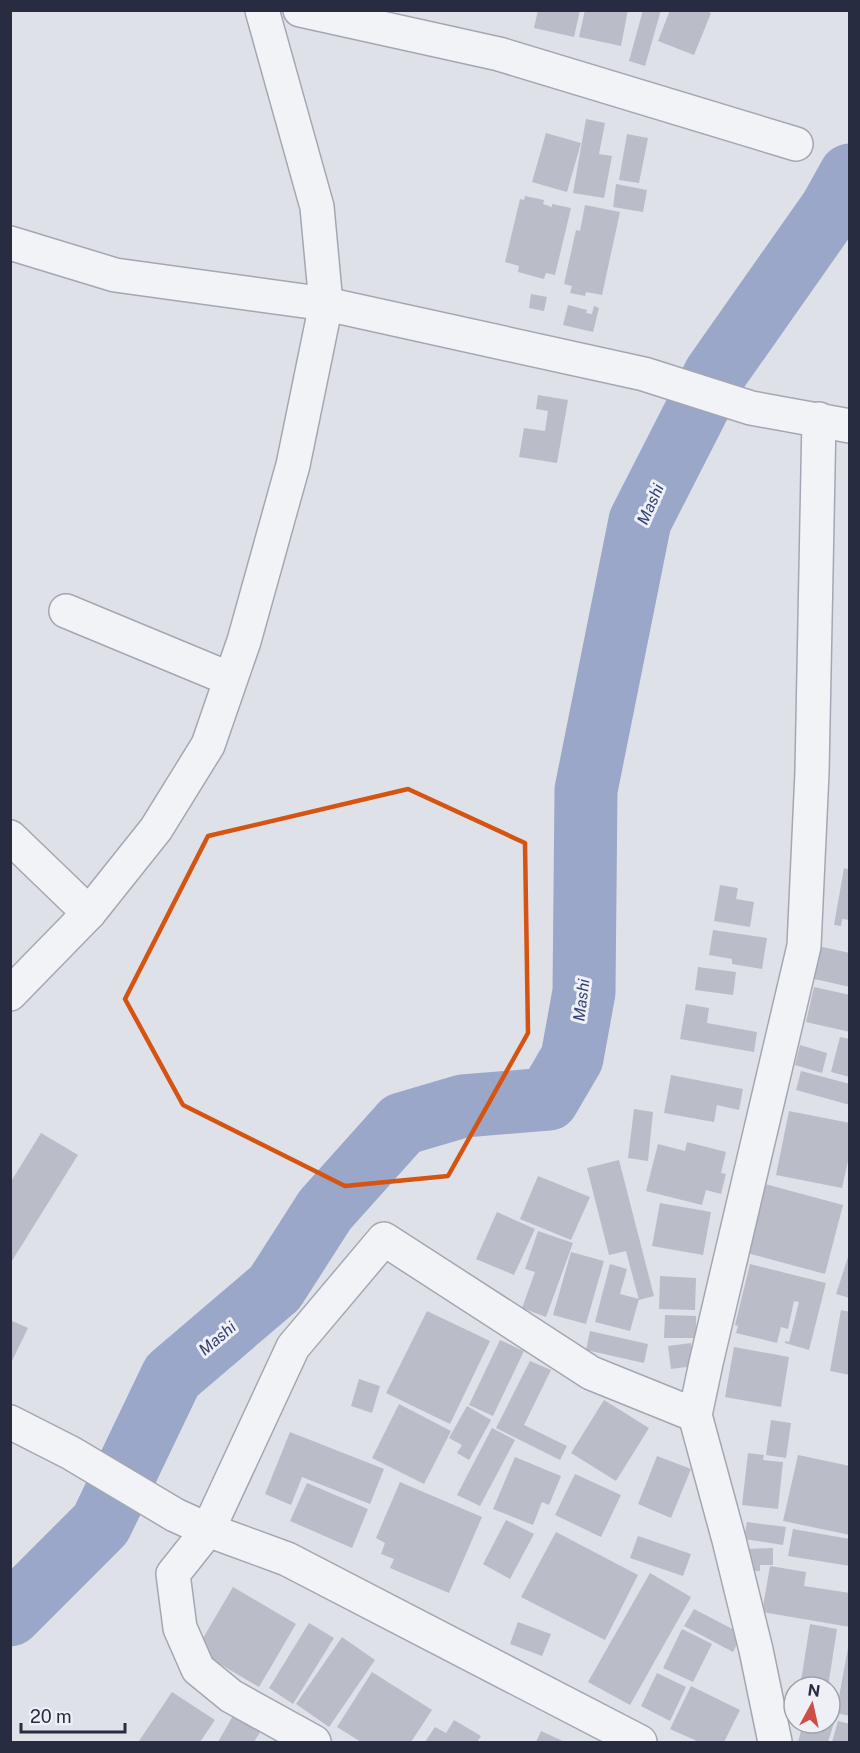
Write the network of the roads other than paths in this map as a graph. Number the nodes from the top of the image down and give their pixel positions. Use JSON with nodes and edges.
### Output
{"nodes":[{"id":1,"x":262,"y":10,"type":"edge"},
{"id":2,"x":300,"y":10,"type":"edge"},
{"id":3,"x":796,"y":144,"type":"dead end"},
{"id":4,"x":10,"y":243,"type":"edge"},
{"id":5,"x":326,"y":304,"type":"junction"},
{"id":6,"x":834,"y":423,"type":"edge"},
{"id":7,"x":66,"y":611,"type":"dead end"},
{"id":8,"x":230,"y":679,"type":"junction"},
{"id":9,"x":10,"y":837,"type":"edge"},
{"id":10,"x":88,"y":913,"type":"junction"},
{"id":11,"x":10,"y":994,"type":"edge"},
{"id":12,"x":695,"y":1415,"type":"junction"},
{"id":13,"x":10,"y":1422,"type":"edge"},
{"id":14,"x":208,"y":1530,"type":"junction"},
{"id":15,"x":314,"y":1743,"type":"edge"},
{"id":16,"x":640,"y":1743,"type":"edge"},
{"id":17,"x":775,"y":1743,"type":"edge"}],
"edges":[{"from":1,"to":5,"type":"street"},
{"from":2,"to":3,"type":"street"},
{"from":4,"to":5,"type":"street"},
{"from":5,"to":6,"type":"street"},
{"from":5,"to":8,"type":"street"},
{"from":6,"to":12,"type":"street"},
{"from":7,"to":8,"type":"street"},
{"from":8,"to":10,"type":"street"},
{"from":9,"to":10,"type":"street"},
{"from":10,"to":11,"type":"street"},
{"from":12,"to":14,"type":"street"},
{"from":12,"to":17,"type":"street"},
{"from":13,"to":14,"type":"street"},
{"from":14,"to":15,"type":"street"},
{"from":14,"to":16,"type":"street"}]}
